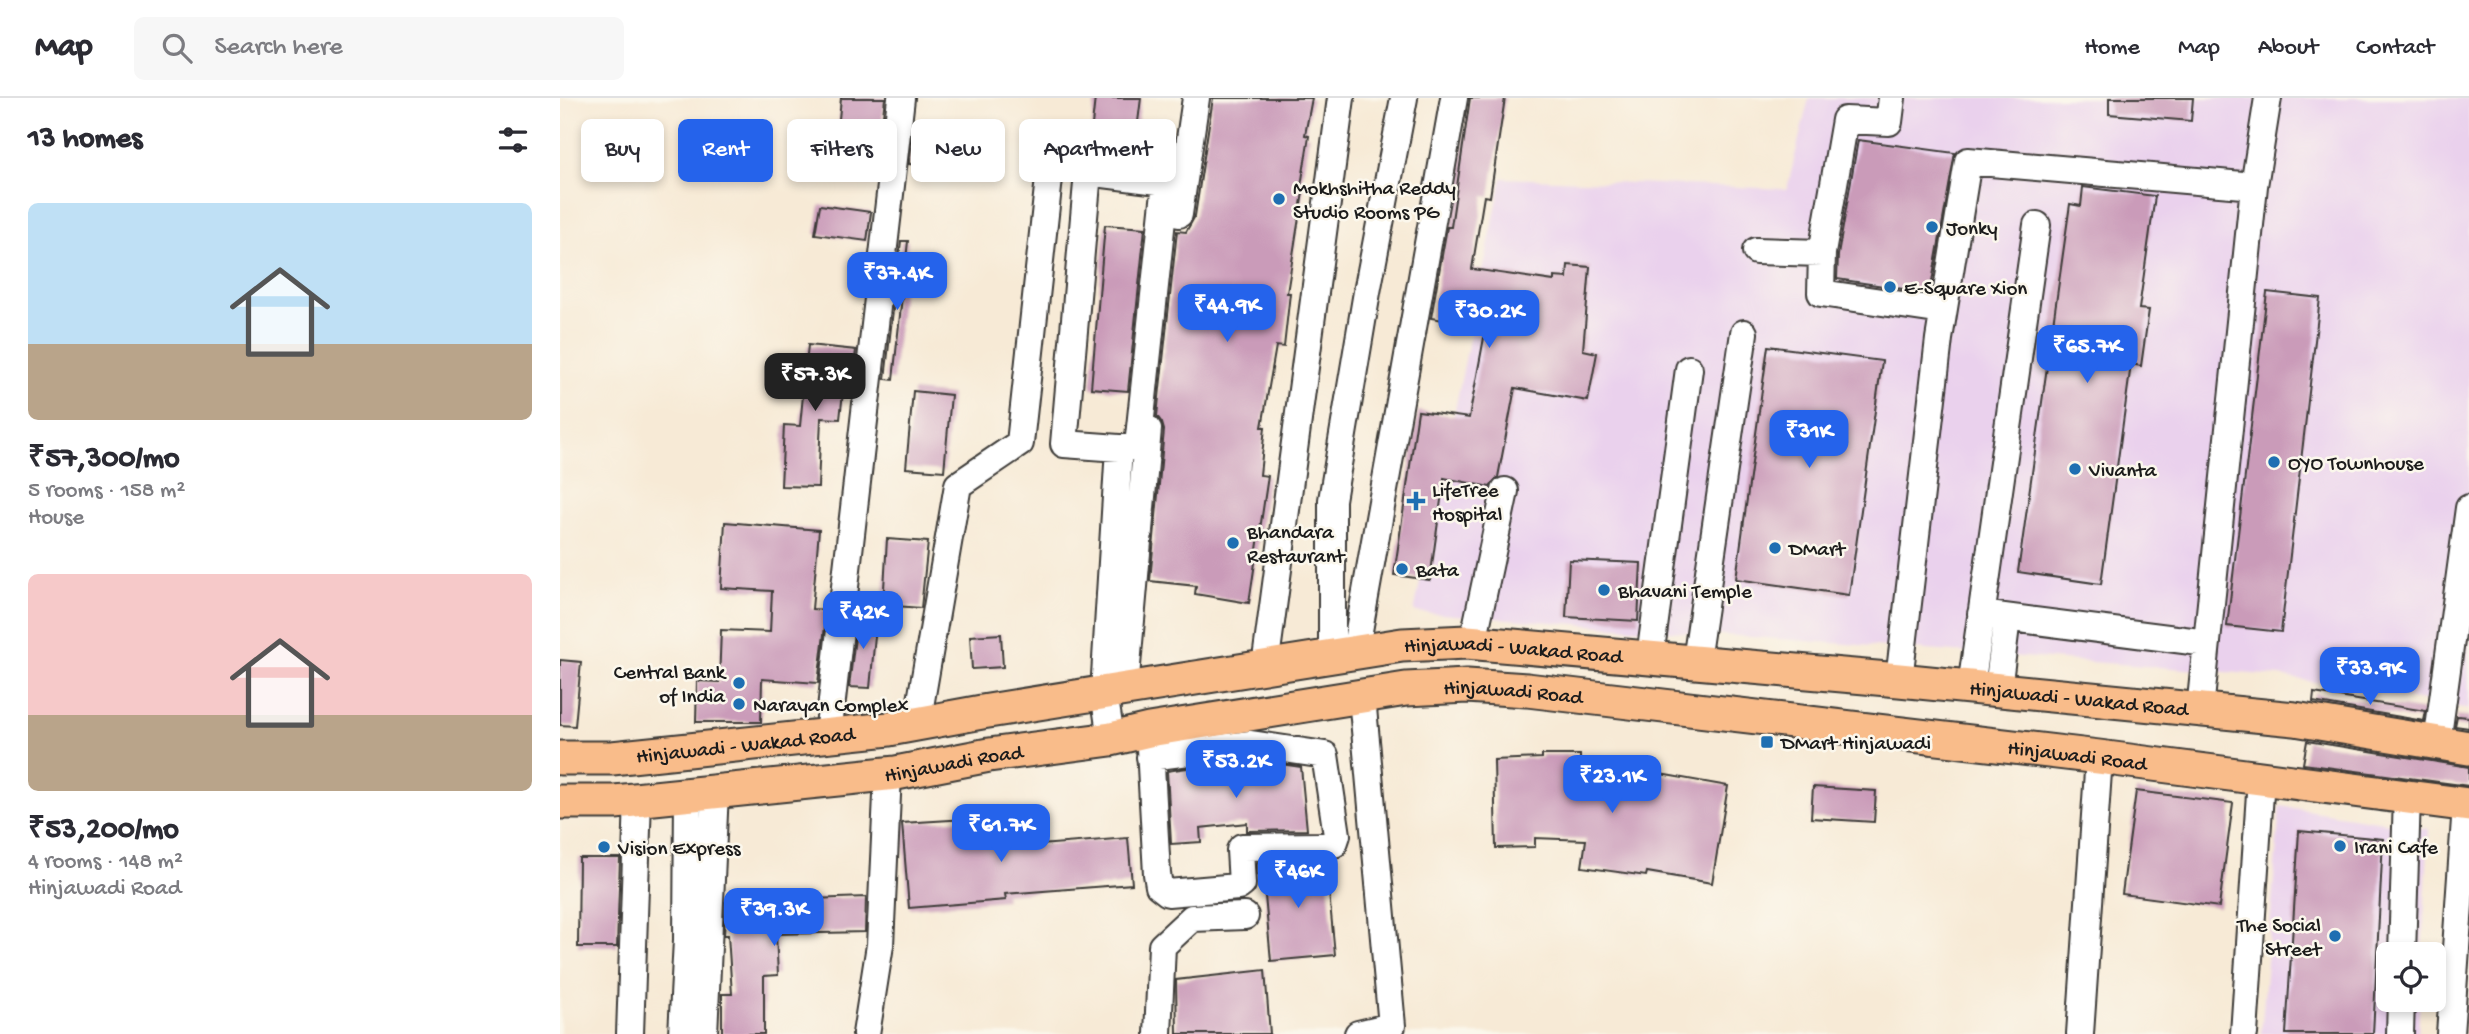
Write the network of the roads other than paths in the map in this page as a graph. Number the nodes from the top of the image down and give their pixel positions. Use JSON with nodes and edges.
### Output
{"nodes":[{"id":1,"x":901,"y":98,"type":"edge"},
{"id":2,"x":1196,"y":98,"type":"edge"},
{"id":3,"x":1341,"y":98,"type":"edge"},
{"id":4,"x":1404,"y":98,"type":"edge"},
{"id":5,"x":1454,"y":98,"type":"edge"},
{"id":6,"x":1892,"y":98,"type":"edge"},
{"id":7,"x":2267,"y":98,"type":"edge"},
{"id":8,"x":1049,"y":182,"type":"edge"},
{"id":9,"x":2254,"y":186,"type":"junction"},
{"id":10,"x":2036,"y":225,"type":"dead end"},
{"id":11,"x":1756,"y":251,"type":"dead end"},
{"id":12,"x":1822,"y":253,"type":"junction"},
{"id":13,"x":1943,"y":311,"type":"junction"},
{"id":14,"x":1744,"y":333,"type":"dead end"},
{"id":15,"x":1689,"y":369,"type":"dead end"},
{"id":16,"x":1119,"y":448,"type":"junction"},
{"id":17,"x":1505,"y":491,"type":"dead end"},
{"id":18,"x":2469,"y":508,"type":"edge"},
{"id":19,"x":1981,"y":614,"type":"junction"},
{"id":20,"x":2007,"y":618,"type":"junction"},
{"id":21,"x":1473,"y":642,"type":"junction"},
{"id":22,"x":2207,"y":643,"type":"junction"},
{"id":23,"x":1344,"y":655,"type":"junction"},
{"id":24,"x":1650,"y":657,"type":"junction"},
{"id":25,"x":1696,"y":661,"type":"junction"},
{"id":26,"x":1265,"y":667,"type":"junction"},
{"id":27,"x":1899,"y":680,"type":"junction"},
{"id":28,"x":1984,"y":688,"type":"junction"},
{"id":29,"x":1114,"y":690,"type":"junction"},
{"id":30,"x":1362,"y":697,"type":"junction"},
{"id":31,"x":2200,"y":710,"type":"junction"},
{"id":32,"x":917,"y":724,"type":"junction"},
{"id":33,"x":828,"y":736,"type":"junction"},
{"id":34,"x":1111,"y":739,"type":"junction"},
{"id":35,"x":1149,"y":744,"type":"junction"},
{"id":36,"x":2453,"y":745,"type":"edge"},
{"id":37,"x":2099,"y":757,"type":"junction"},
{"id":38,"x":560,"y":758,"type":"edge"},
{"id":39,"x":888,"y":774,"type":"junction"},
{"id":40,"x":2261,"y":778,"type":"junction"},
{"id":41,"x":702,"y":793,"type":"junction"},
{"id":42,"x":2407,"y":796,"type":"junction"},
{"id":43,"x":638,"y":799,"type":"junction"},
{"id":44,"x":560,"y":802,"type":"edge"},
{"id":45,"x":2468,"y":805,"type":"edge"},
{"id":46,"x":1245,"y":916,"type":"dead end"},
{"id":47,"x":2402,"y":942,"type":"edge"},
{"id":48,"x":2401,"y":1012,"type":"edge"},
{"id":49,"x":630,"y":1034,"type":"edge"},
{"id":50,"x":682,"y":1034,"type":"edge"},
{"id":51,"x":704,"y":1034,"type":"edge"},
{"id":52,"x":866,"y":1034,"type":"edge"},
{"id":53,"x":1158,"y":1034,"type":"edge"},
{"id":54,"x":1358,"y":1034,"type":"edge"},
{"id":55,"x":2080,"y":1034,"type":"edge"},
{"id":56,"x":2244,"y":1034,"type":"edge"},
{"id":57,"x":2400,"y":1034,"type":"edge"},
{"id":58,"x":2450,"y":1034,"type":"edge"}],
"edges":[{"from":1,"to":33,"type":"street"},
{"from":2,"to":29,"type":"street"},
{"from":3,"to":26,"type":"street"},
{"from":4,"to":23,"type":"street"},
{"from":5,"to":23,"type":"street"},
{"from":6,"to":12,"type":"street"},
{"from":7,"to":9,"type":"street"},
{"from":8,"to":32,"type":"street"},
{"from":9,"to":13,"type":"street"},
{"from":9,"to":22,"type":"street"},
{"from":10,"to":19,"type":"street"},
{"from":11,"to":12,"type":"street"},
{"from":12,"to":13,"type":"street"},
{"from":13,"to":27,"type":"street"},
{"from":14,"to":25,"type":"street"},
{"from":15,"to":24,"type":"street"},
{"from":16,"to":16,"type":"street"},
{"from":16,"to":29,"type":"street"},
{"from":17,"to":21,"type":"street"},
{"from":18,"to":36,"type":"street"},
{"from":19,"to":20,"type":"street"},
{"from":19,"to":28,"type":"street"},
{"from":20,"to":22,"type":"street"},
{"from":20,"to":28,"type":"street"},
{"from":21,"to":23,"type":"main road","name":"Hinjawadi - Wakad Road"},
{"from":21,"to":24,"type":"main road","name":"Hinjawadi - Wakad Road"},
{"from":22,"to":31,"type":"street"},
{"from":23,"to":26,"type":"main road","name":"Hinjawadi - Wakad Road"},
{"from":24,"to":25,"type":"main road","name":"Hinjawadi - Wakad Road"},
{"from":25,"to":27,"type":"main road","name":"Hinjawadi - Wakad Road"},
{"from":26,"to":29,"type":"main road","name":"Hinjawadi - Wakad Road"},
{"from":27,"to":28,"type":"main road","name":"Hinjawadi - Wakad Road"},
{"from":28,"to":31,"type":"main road","name":"Hinjawadi - Wakad Road"},
{"from":29,"to":32,"type":"main road","name":"Hinjawadi - Wakad Road"},
{"from":29,"to":34,"type":"street"},
{"from":30,"to":35,"type":"main road","name":"Hinjawadi Road"},
{"from":30,"to":37,"type":"main road","name":"Hinjawadi Road"},
{"from":30,"to":54,"type":"street"},
{"from":31,"to":36,"type":"main road","name":"Hinjawadi - Wakad Road"},
{"from":32,"to":33,"type":"main road","name":"Hinjawadi - Wakad Road"},
{"from":33,"to":38,"type":"main road","name":"Hinjawadi - Wakad Road"},
{"from":34,"to":35,"type":"main road","name":"Hinjawadi Road"},
{"from":34,"to":39,"type":"main road","name":"Hinjawadi Road"},
{"from":35,"to":35,"type":"street"},
{"from":37,"to":40,"type":"main road","name":"Hinjawadi Road"},
{"from":37,"to":55,"type":"street"},
{"from":39,"to":41,"type":"main road","name":"Hinjawadi Road"},
{"from":39,"to":52,"type":"street"},
{"from":40,"to":42,"type":"main road","name":"Hinjawadi Road"},
{"from":40,"to":56,"type":"street"},
{"from":41,"to":43,"type":"main road","name":"Hinjawadi Road"},
{"from":41,"to":50,"type":"street"},
{"from":41,"to":51,"type":"street"},
{"from":42,"to":45,"type":"main road","name":"Hinjawadi Road"},
{"from":42,"to":47,"type":"street"},
{"from":43,"to":44,"type":"main road","name":"Hinjawadi Road"},
{"from":43,"to":49,"type":"street"},
{"from":45,"to":58,"type":"street"},
{"from":46,"to":53,"type":"street"},
{"from":48,"to":57,"type":"street"}]}
